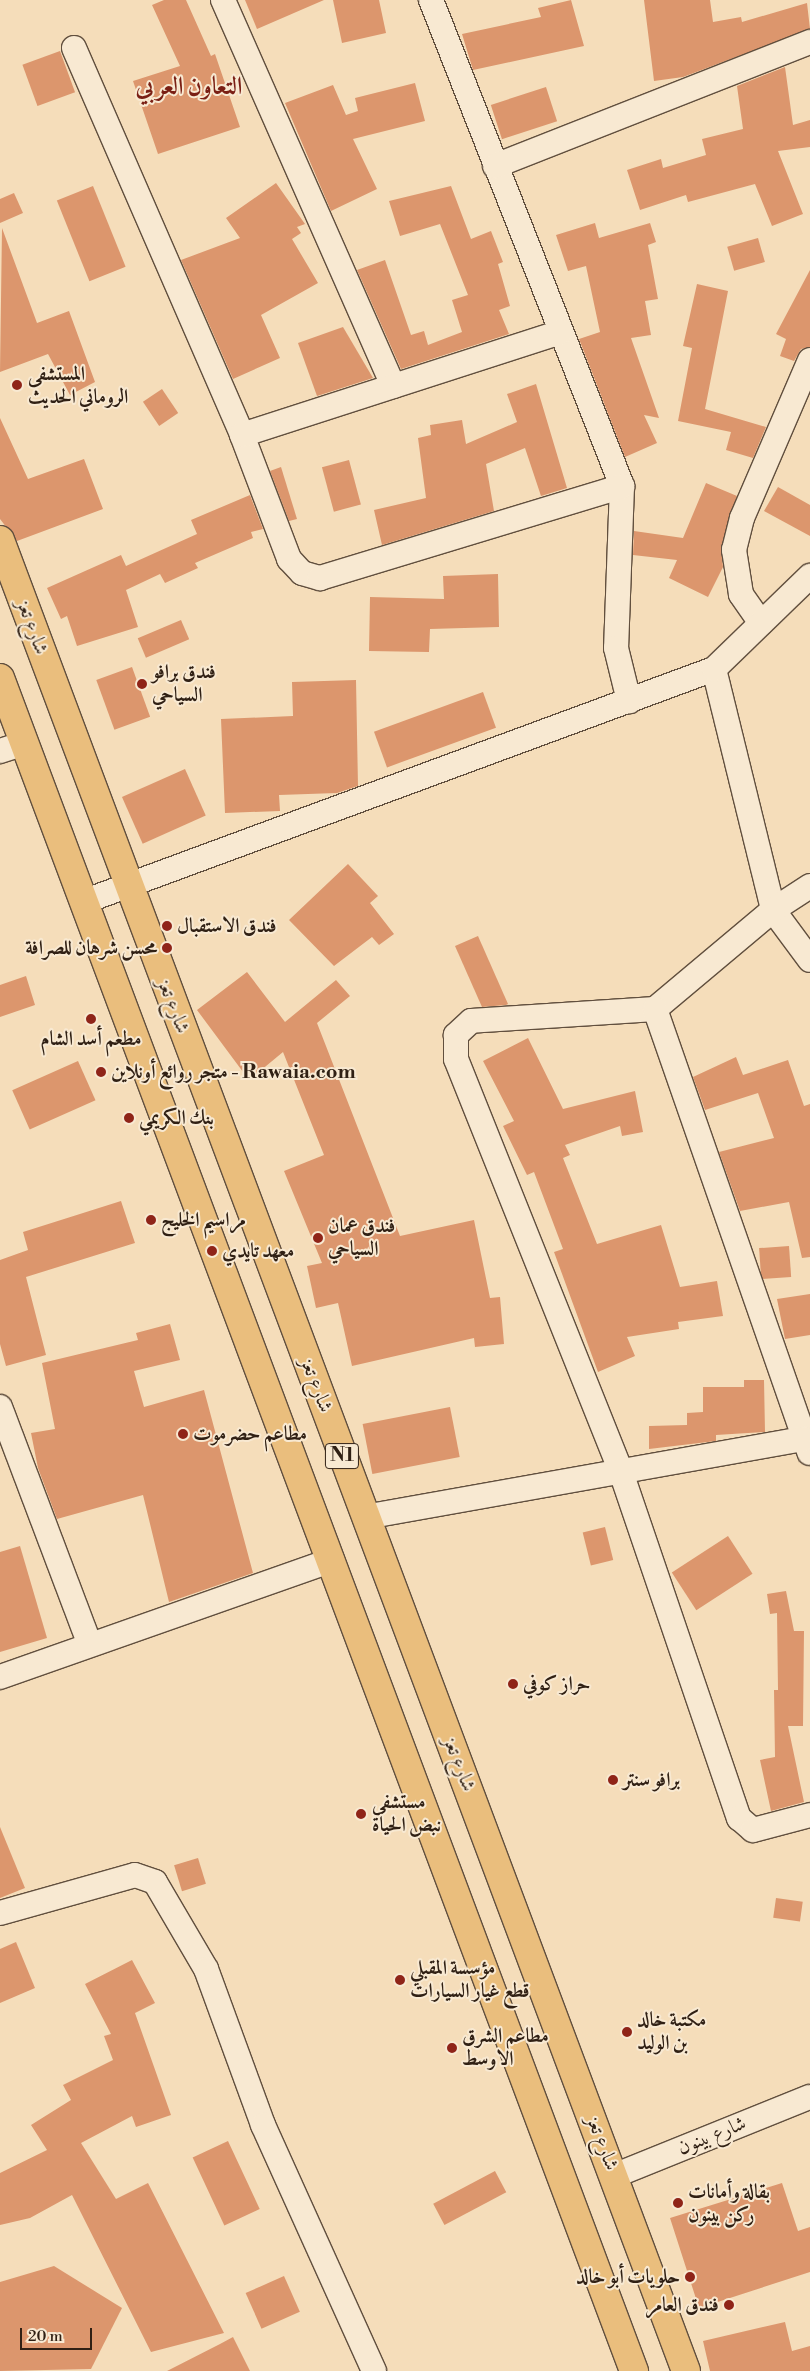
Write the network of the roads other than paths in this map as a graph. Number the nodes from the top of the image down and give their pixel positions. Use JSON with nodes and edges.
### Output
{"nodes":[{"id":1,"x":223,"y":0,"type":"edge"},
{"id":2,"x":431,"y":0,"type":"edge"},
{"id":3,"x":810,"y":42,"type":"edge"},
{"id":4,"x":74,"y":48,"type":"dead end"},
{"id":5,"x":496,"y":166,"type":"junction"},
{"id":6,"x":561,"y":332,"type":"junction"},
{"id":7,"x":810,"y":360,"type":"edge"},
{"id":8,"x":393,"y":386,"type":"junction"},
{"id":9,"x":242,"y":435,"type":"junction"},
{"id":10,"x":622,"y":486,"type":"junction"},
{"id":11,"x":0,"y":540,"type":"edge"},
{"id":12,"x":810,"y":576,"type":"edge"},
{"id":13,"x":761,"y":623,"type":"junction"},
{"id":14,"x":714,"y":668,"type":"junction"},
{"id":15,"x":0,"y":678,"type":"edge"},
{"id":16,"x":628,"y":701,"type":"junction"},
{"id":17,"x":12,"y":747,"type":"edge"},
{"id":18,"x":810,"y":886,"type":"edge"},
{"id":19,"x":129,"y":888,"type":"junction"},
{"id":20,"x":83,"y":902,"type":"junction"},
{"id":21,"x":773,"y":910,"type":"junction"},
{"id":22,"x":810,"y":960,"type":"edge"},
{"id":23,"x":655,"y":1009,"type":"junction"},
{"id":24,"x":0,"y":1407,"type":"edge"},
{"id":25,"x":807,"y":1446,"type":"edge"},
{"id":26,"x":621,"y":1472,"type":"junction"},
{"id":27,"x":365,"y":1517,"type":"junction"},
{"id":28,"x":332,"y":1560,"type":"junction"},
{"id":29,"x":90,"y":1646,"type":"junction"},
{"id":30,"x":0,"y":1677,"type":"edge"},
{"id":31,"x":810,"y":1815,"type":"edge"},
{"id":32,"x":0,"y":1913,"type":"edge"},
{"id":33,"x":810,"y":2097,"type":"edge"},
{"id":34,"x":614,"y":2176,"type":"junction"},
{"id":35,"x":374,"y":2371,"type":"edge"},
{"id":36,"x":634,"y":2371,"type":"edge"},
{"id":37,"x":686,"y":2371,"type":"edge"}],
"edges":[{"from":1,"to":8,"type":"street"},
{"from":2,"to":5,"type":"street"},
{"from":3,"to":5,"type":"street"},
{"from":4,"to":9,"type":"street"},
{"from":5,"to":6,"type":"street"},
{"from":6,"to":8,"type":"street"},
{"from":6,"to":10,"type":"street"},
{"from":7,"to":13,"type":"street"},
{"from":8,"to":9,"type":"street"},
{"from":9,"to":10,"type":"street"},
{"from":10,"to":16,"type":"street"},
{"from":11,"to":19,"type":"highway","name":"شارع تعز","number":"N1"},
{"from":12,"to":13,"type":"street"},
{"from":13,"to":14,"type":"street"},
{"from":14,"to":16,"type":"street"},
{"from":14,"to":21,"type":"street"},
{"from":15,"to":17,"type":"highway","number":"N1"},
{"from":16,"to":19,"type":"street"},
{"from":17,"to":20,"type":"highway","number":"N1"},
{"from":18,"to":21,"type":"street"},
{"from":19,"to":20,"type":"street"},
{"from":19,"to":27,"type":"highway","name":"شارع تعز","number":"N1"},
{"from":20,"to":28,"type":"highway","number":"N1"},
{"from":21,"to":22,"type":"street"},
{"from":21,"to":23,"type":"street"},
{"from":23,"to":25,"type":"street"},
{"from":23,"to":26,"type":"street"},
{"from":24,"to":29,"type":"street"},
{"from":25,"to":26,"type":"street"},
{"from":26,"to":27,"type":"street"},
{"from":26,"to":31,"type":"street"},
{"from":27,"to":34,"type":"highway","name":"شارع تعز","number":"N1"},
{"from":28,"to":29,"type":"street"},
{"from":28,"to":36,"type":"highway","number":"N1"},
{"from":29,"to":30,"type":"street"},
{"from":32,"to":35,"type":"street"},
{"from":33,"to":34,"type":"street","name":"شارع بينون"},
{"from":34,"to":37,"type":"highway","name":"شارع تعز","number":"N1"}]}
